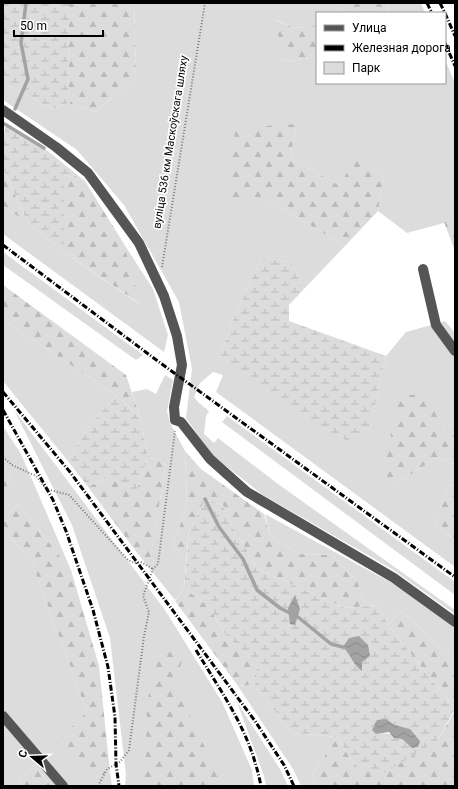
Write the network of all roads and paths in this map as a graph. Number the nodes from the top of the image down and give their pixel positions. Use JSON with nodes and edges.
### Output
{"nodes":[{"id":1,"x":205,"y":3,"type":"edge"},
{"id":2,"x":3,"y":110,"type":"edge"},
{"id":3,"x":423,"y":269,"type":"dead end"},
{"id":4,"x":159,"y":286,"type":"junction"},
{"id":5,"x":455,"y":351,"type":"edge"},
{"id":6,"x":175,"y":420,"type":"junction"},
{"id":7,"x":3,"y":457,"type":"edge"},
{"id":8,"x":153,"y":569,"type":"junction"},
{"id":9,"x":455,"y":622,"type":"edge"},
{"id":10,"x":3,"y":716,"type":"edge"},
{"id":11,"x":63,"y":786,"type":"edge"},
{"id":12,"x":98,"y":786,"type":"edge"}],
"edges":[{"from":1,"to":4,"type":"path","name":"вуліца 536 км Маскоўскага шляху"},
{"from":2,"to":4,"type":"street"},
{"from":3,"to":5,"type":"street"},
{"from":4,"to":6,"type":"street"},
{"from":6,"to":8,"type":"path"},
{"from":6,"to":9,"type":"street"},
{"from":7,"to":8,"type":"path"},
{"from":8,"to":12,"type":"path"},
{"from":10,"to":11,"type":"street"}]}
